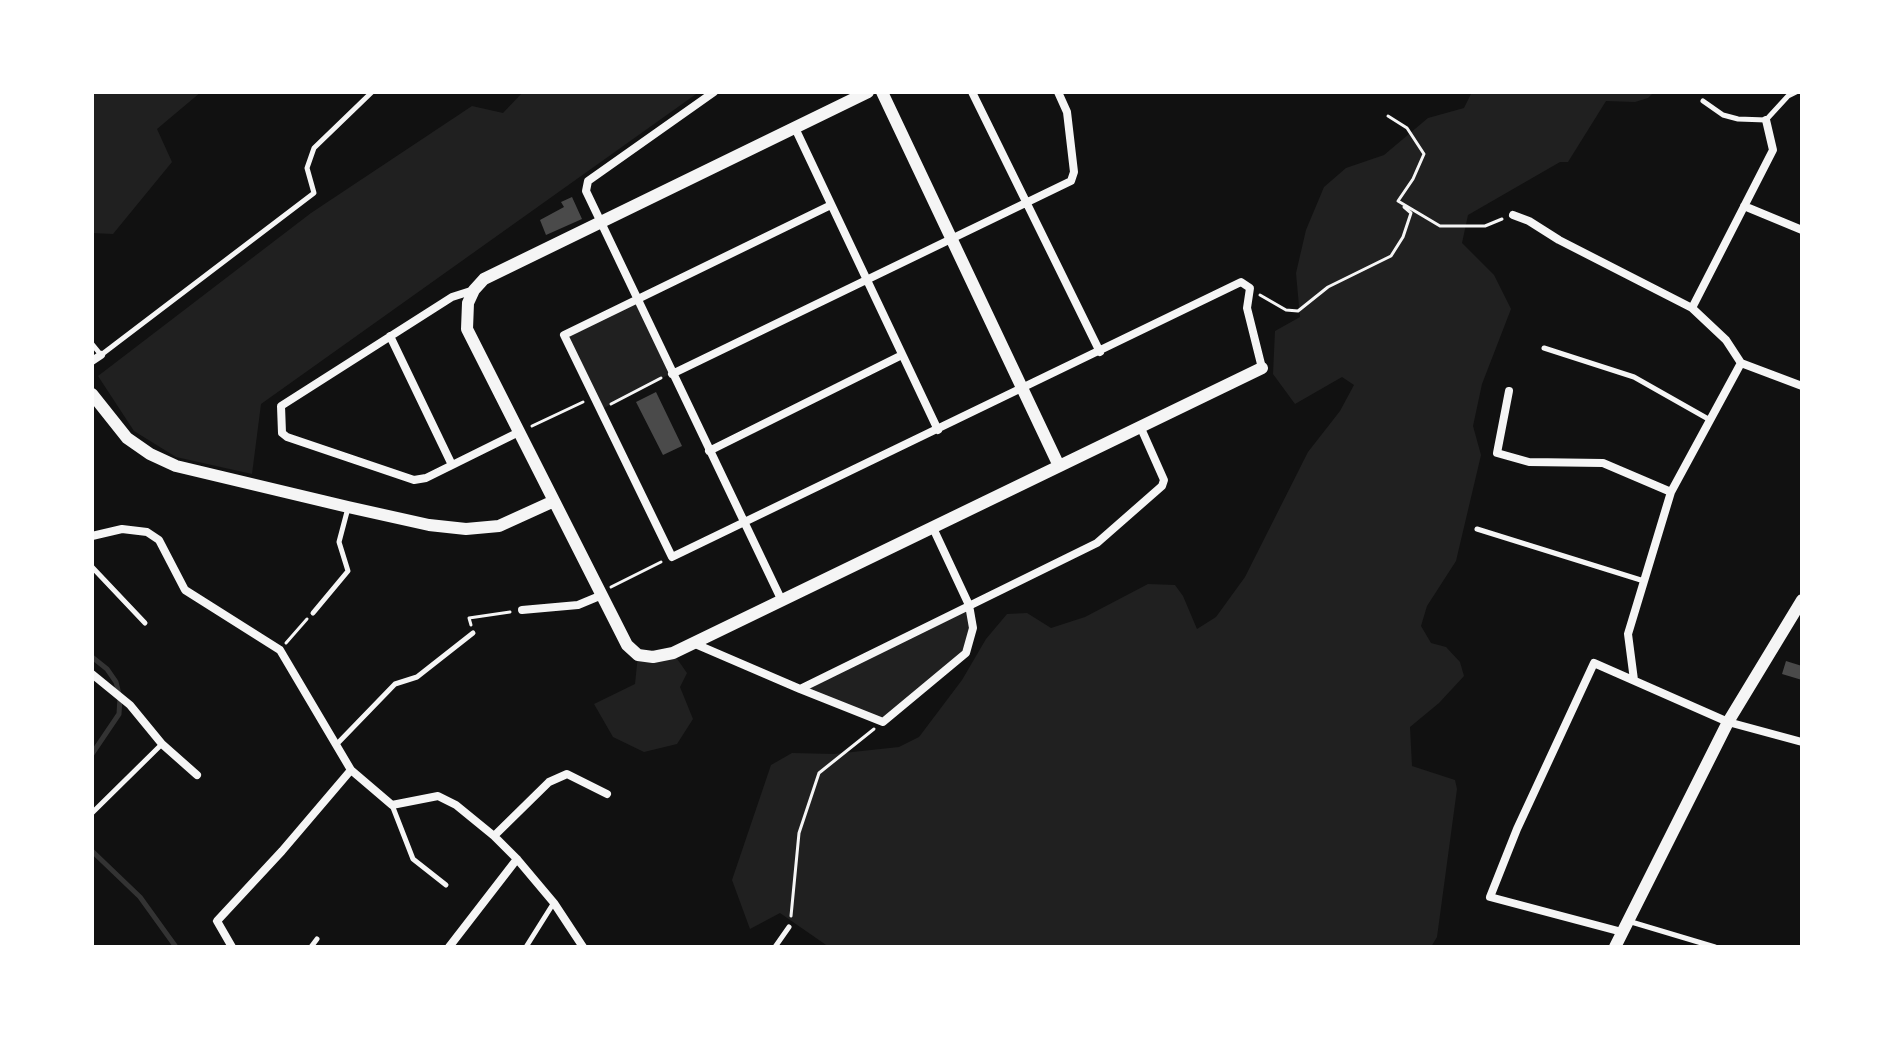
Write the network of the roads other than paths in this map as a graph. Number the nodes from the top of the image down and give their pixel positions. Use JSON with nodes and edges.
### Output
{"nodes":[{"id":1,"x":372,"y":92,"type":"edge"},
{"id":2,"x":714,"y":92,"type":"edge"},
{"id":3,"x":868,"y":92,"type":"edge"},
{"id":4,"x":882,"y":92,"type":"edge"},
{"id":5,"x":972,"y":92,"type":"edge"},
{"id":6,"x":1058,"y":92,"type":"edge"},
{"id":7,"x":1796,"y":92,"type":"edge"},
{"id":8,"x":1703,"y":101,"type":"dead end"},
{"id":9,"x":1766,"y":120,"type":"junction"},
{"id":10,"x":795,"y":128,"type":"junction"},
{"id":11,"x":1027,"y":203,"type":"junction"},
{"id":12,"x":831,"y":205,"type":"junction"},
{"id":13,"x":1744,"y":206,"type":"junction"},
{"id":14,"x":1513,"y":215,"type":"road end"},
{"id":15,"x":599,"y":223,"type":"junction"},
{"id":16,"x":1802,"y":230,"type":"edge"},
{"id":17,"x":952,"y":239,"type":"junction"},
{"id":18,"x":867,"y":280,"type":"junction"},
{"id":19,"x":474,"y":290,"type":"junction"},
{"id":20,"x":636,"y":298,"type":"junction"},
{"id":21,"x":1692,"y":308,"type":"junction"},
{"id":22,"x":390,"y":336,"type":"junction"},
{"id":23,"x":92,"y":344,"type":"edge"},
{"id":24,"x":1544,"y":348,"type":"dead end"},
{"id":25,"x":1100,"y":352,"type":"junction"},
{"id":26,"x":101,"y":355,"type":"junction"},
{"id":27,"x":902,"y":355,"type":"junction"},
{"id":28,"x":92,"y":361,"type":"edge"},
{"id":29,"x":1741,"y":363,"type":"junction"},
{"id":30,"x":1262,"y":368,"type":"joint"},
{"id":31,"x":672,"y":374,"type":"junction"},
{"id":32,"x":1802,"y":386,"type":"edge"},
{"id":33,"x":1023,"y":389,"type":"junction"},
{"id":34,"x":1509,"y":391,"type":"dead end"},
{"id":35,"x":92,"y":394,"type":"edge"},
{"id":36,"x":1710,"y":420,"type":"junction"},
{"id":37,"x":1140,"y":426,"type":"junction"},
{"id":38,"x":938,"y":430,"type":"junction"},
{"id":39,"x":519,"y":432,"type":"junction"},
{"id":40,"x":709,"y":451,"type":"junction"},
{"id":41,"x":452,"y":465,"type":"junction"},
{"id":42,"x":1059,"y":466,"type":"junction"},
{"id":43,"x":1671,"y":492,"type":"junction"},
{"id":44,"x":554,"y":501,"type":"junction"},
{"id":45,"x":348,"y":507,"type":"junction"},
{"id":46,"x":744,"y":523,"type":"junction"},
{"id":47,"x":933,"y":528,"type":"junction"},
{"id":48,"x":1477,"y":529,"type":"dead end"},
{"id":49,"x":92,"y":536,"type":"edge"},
{"id":50,"x":92,"y":567,"type":"edge"},
{"id":51,"x":1644,"y":581,"type":"junction"},
{"id":52,"x":601,"y":594,"type":"junction"},
{"id":53,"x":1802,"y":600,"type":"edge"},
{"id":54,"x":782,"y":601,"type":"junction"},
{"id":55,"x":969,"y":605,"type":"junction"},
{"id":56,"x":522,"y":610,"type":"road end"},
{"id":57,"x":313,"y":613,"type":"road end"},
{"id":58,"x":145,"y":623,"type":"dead end"},
{"id":59,"x":473,"y":633,"type":"road end"},
{"id":60,"x":693,"y":643,"type":"junction"},
{"id":61,"x":92,"y":674,"type":"edge"},
{"id":62,"x":1634,"y":680,"type":"junction"},
{"id":63,"x":800,"y":689,"type":"junction"},
{"id":64,"x":1728,"y":722,"type":"junction"},
{"id":65,"x":1802,"y":742,"type":"edge"},
{"id":66,"x":162,"y":744,"type":"junction"},
{"id":67,"x":335,"y":746,"type":"junction"},
{"id":68,"x":351,"y":770,"type":"junction"},
{"id":69,"x":197,"y":775,"type":"dead end"},
{"id":70,"x":607,"y":794,"type":"dead end"},
{"id":71,"x":392,"y":805,"type":"junction"},
{"id":72,"x":92,"y":813,"type":"edge"},
{"id":73,"x":494,"y":836,"type":"junction"},
{"id":74,"x":517,"y":859,"type":"junction"},
{"id":75,"x":446,"y":885,"type":"dead end"},
{"id":76,"x":554,"y":903,"type":"junction"},
{"id":77,"x":1624,"y":926,"type":"junction"},
{"id":78,"x":789,"y":927,"type":"road end"},
{"id":79,"x":317,"y":939,"type":"dead end"},
{"id":80,"x":232,"y":947,"type":"edge"},
{"id":81,"x":311,"y":947,"type":"edge"},
{"id":82,"x":449,"y":947,"type":"edge"},
{"id":83,"x":526,"y":947,"type":"edge"},
{"id":84,"x":583,"y":947,"type":"edge"},
{"id":85,"x":775,"y":947,"type":"edge"},
{"id":86,"x":1615,"y":947,"type":"edge"},
{"id":87,"x":1715,"y":947,"type":"edge"}],
"edges":[{"from":1,"to":26,"type":"lane"},
{"from":2,"to":15,"type":"street"},
{"from":3,"to":10,"type":"street"},
{"from":4,"to":17,"type":"street"},
{"from":5,"to":11,"type":"street"},
{"from":6,"to":11,"type":"street"},
{"from":7,"to":9,"type":"lane"},
{"from":8,"to":9,"type":"lane"},
{"from":9,"to":13,"type":"street"},
{"from":10,"to":12,"type":"street"},
{"from":10,"to":15,"type":"street"},
{"from":11,"to":17,"type":"street"},
{"from":11,"to":25,"type":"street"},
{"from":12,"to":18,"type":"street"},
{"from":12,"to":20,"type":"street"},
{"from":13,"to":16,"type":"street"},
{"from":13,"to":21,"type":"street"},
{"from":14,"to":21,"type":"street"},
{"from":15,"to":19,"type":"street"},
{"from":15,"to":20,"type":"street"},
{"from":17,"to":18,"type":"street"},
{"from":17,"to":33,"type":"street"},
{"from":18,"to":27,"type":"street"},
{"from":18,"to":31,"type":"street"},
{"from":19,"to":22,"type":"street"},
{"from":19,"to":39,"type":"street"},
{"from":20,"to":31,"type":"street"},
{"from":20,"to":46,"type":"street"},
{"from":21,"to":29,"type":"street"},
{"from":22,"to":41,"type":"street"},
{"from":22,"to":41,"type":"street"},
{"from":23,"to":26,"type":"lane"},
{"from":24,"to":36,"type":"lane"},
{"from":25,"to":30,"type":"street"},
{"from":25,"to":33,"type":"street"},
{"from":26,"to":28,"type":"street"},
{"from":27,"to":38,"type":"street"},
{"from":27,"to":40,"type":"street"},
{"from":29,"to":32,"type":"street"},
{"from":29,"to":36,"type":"street"},
{"from":30,"to":37,"type":"street"},
{"from":31,"to":40,"type":"street"},
{"from":33,"to":38,"type":"street"},
{"from":33,"to":42,"type":"street"},
{"from":34,"to":43,"type":"street"},
{"from":35,"to":45,"type":"street"},
{"from":36,"to":43,"type":"street"},
{"from":37,"to":42,"type":"street"},
{"from":37,"to":55,"type":"street"},
{"from":38,"to":46,"type":"street"},
{"from":39,"to":41,"type":"street"},
{"from":39,"to":44,"type":"street"},
{"from":40,"to":46,"type":"street"},
{"from":42,"to":47,"type":"street"},
{"from":43,"to":51,"type":"street"},
{"from":44,"to":45,"type":"street"},
{"from":44,"to":52,"type":"street"},
{"from":45,"to":57,"type":"lane"},
{"from":46,"to":54,"type":"street"},
{"from":47,"to":54,"type":"street"},
{"from":47,"to":55,"type":"street"},
{"from":48,"to":51,"type":"lane"},
{"from":49,"to":67,"type":"street"},
{"from":50,"to":58,"type":"lane"},
{"from":51,"to":62,"type":"street"},
{"from":52,"to":56,"type":"street"},
{"from":52,"to":60,"type":"street"},
{"from":53,"to":64,"type":"street"},
{"from":54,"to":60,"type":"street"},
{"from":55,"to":63,"type":"street"},
{"from":55,"to":63,"type":"street"},
{"from":59,"to":67,"type":"lane"},
{"from":60,"to":63,"type":"street"},
{"from":61,"to":66,"type":"street"},
{"from":62,"to":64,"type":"street"},
{"from":62,"to":77,"type":"street"},
{"from":64,"to":65,"type":"street"},
{"from":64,"to":77,"type":"street"},
{"from":66,"to":69,"type":"street"},
{"from":66,"to":72,"type":"lane"},
{"from":67,"to":68,"type":"street"},
{"from":68,"to":71,"type":"street"},
{"from":68,"to":80,"type":"street"},
{"from":70,"to":73,"type":"street"},
{"from":71,"to":73,"type":"street"},
{"from":71,"to":75,"type":"lane"},
{"from":73,"to":74,"type":"street"},
{"from":74,"to":76,"type":"street"},
{"from":74,"to":82,"type":"street"},
{"from":76,"to":83,"type":"lane"},
{"from":76,"to":84,"type":"street"},
{"from":77,"to":86,"type":"street"},
{"from":77,"to":87,"type":"lane"},
{"from":78,"to":85,"type":"lane"},
{"from":79,"to":81,"type":"lane"}]}
